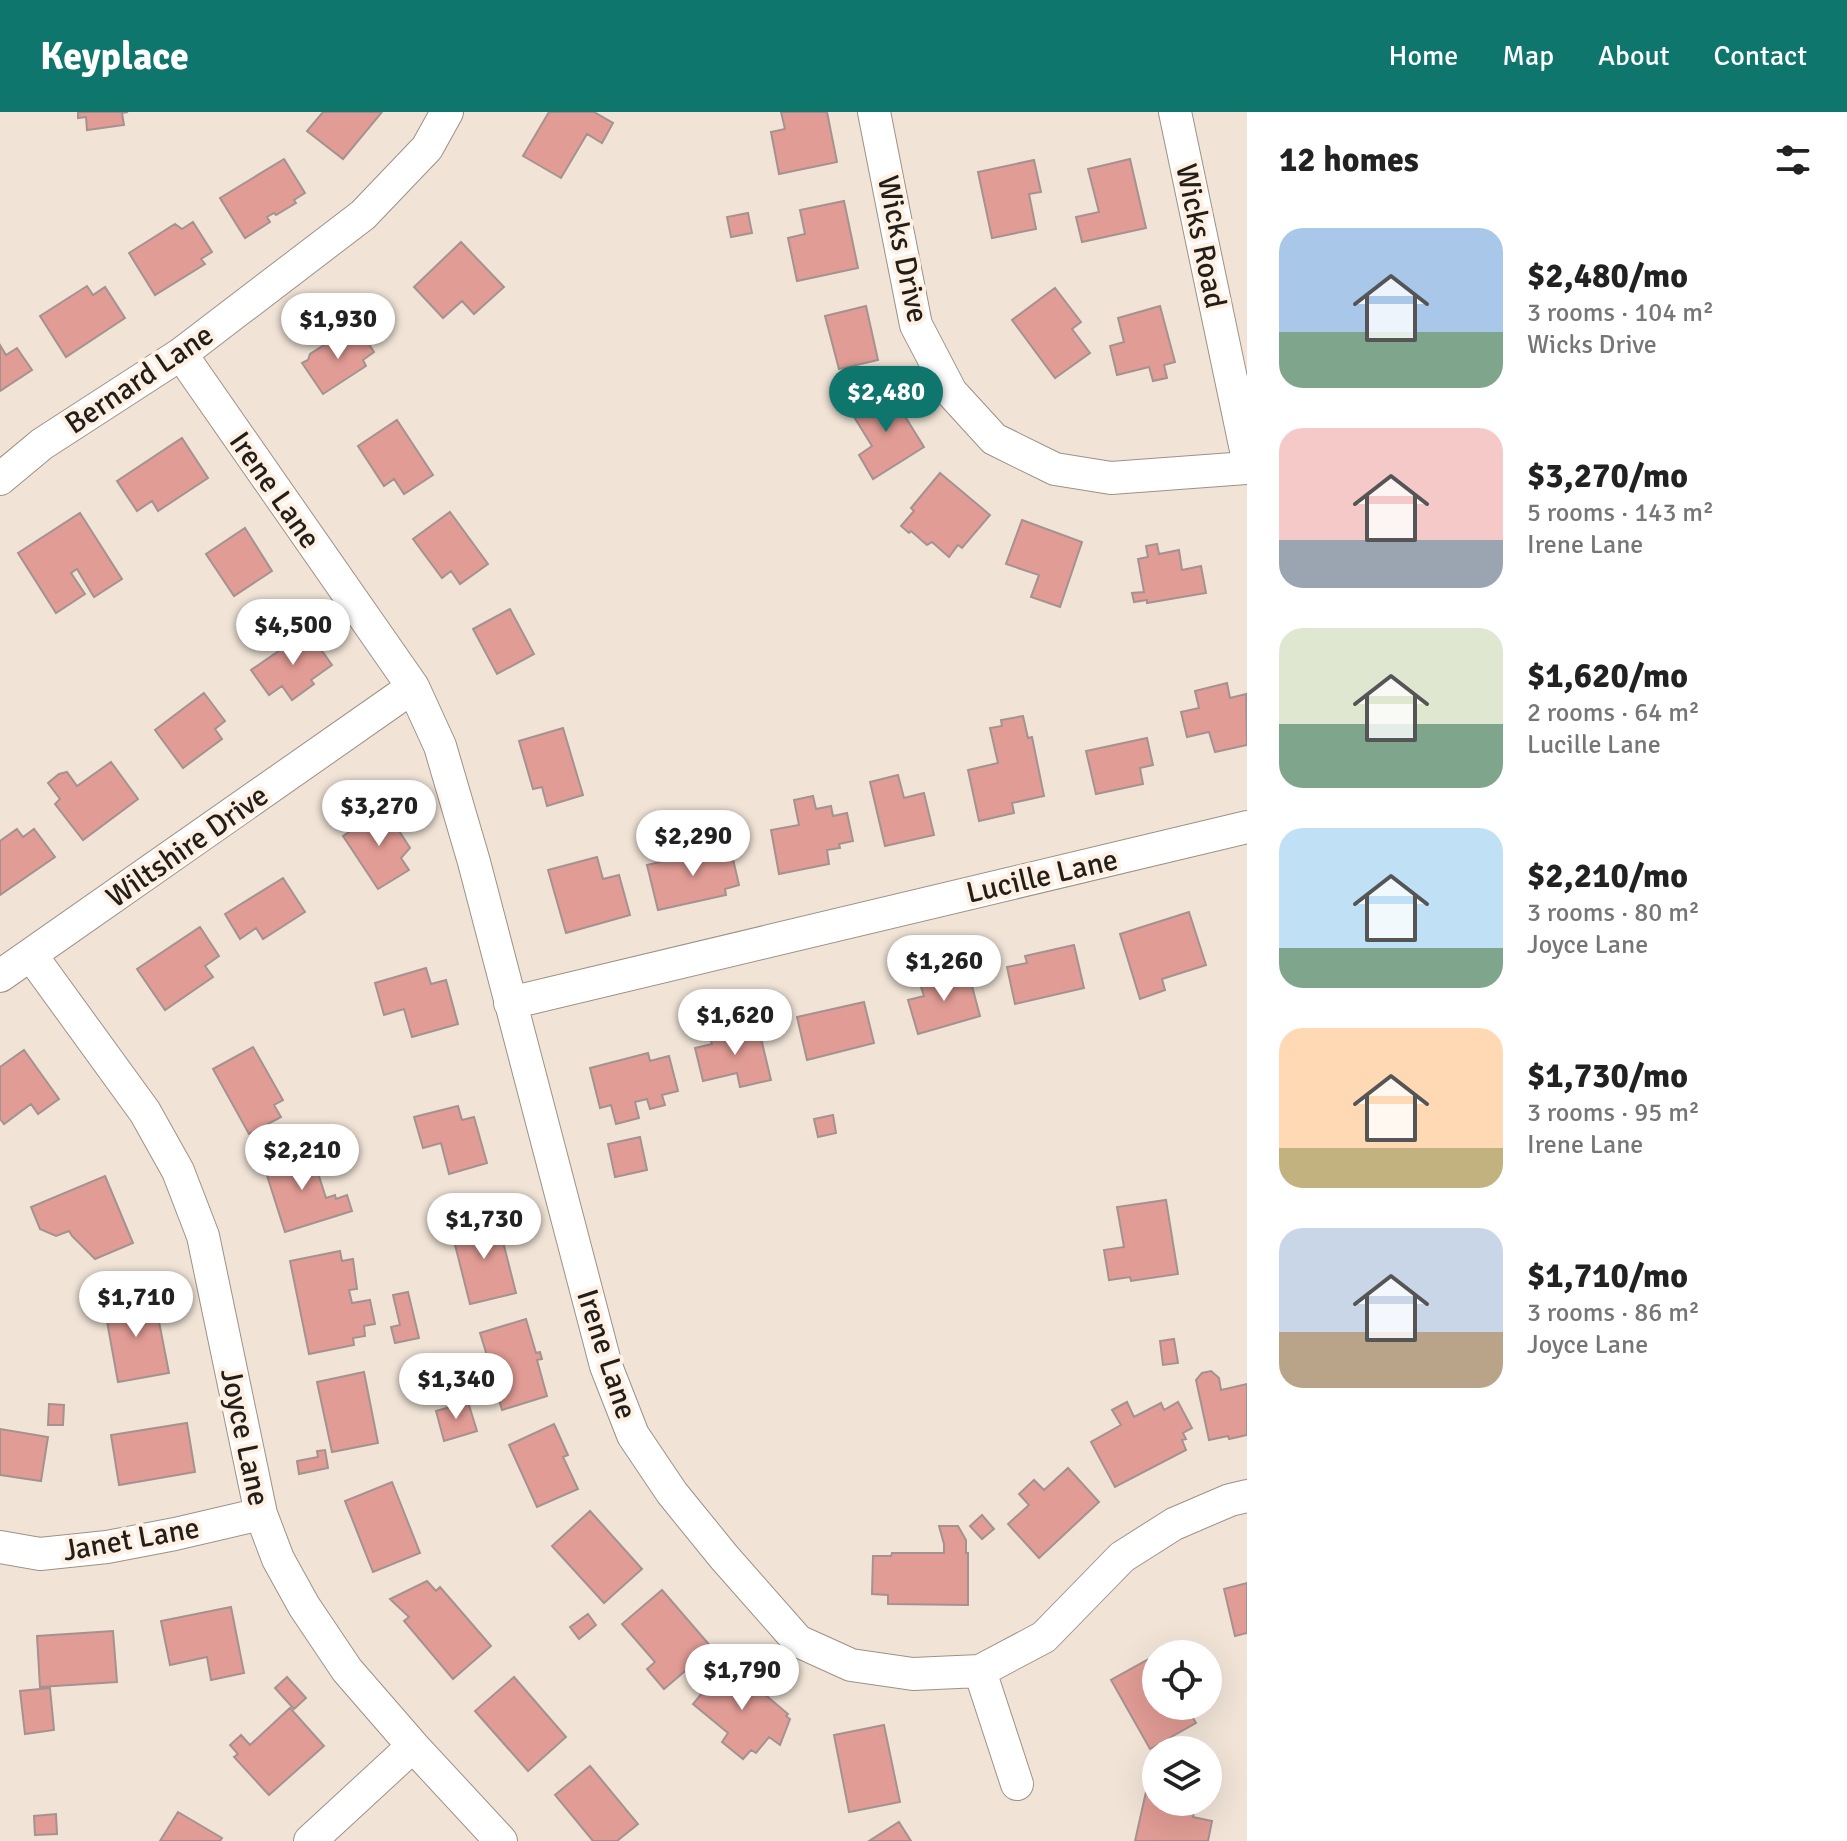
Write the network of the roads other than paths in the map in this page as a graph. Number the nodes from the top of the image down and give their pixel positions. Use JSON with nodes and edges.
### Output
{"nodes":[{"id":1,"x":447,"y":112,"type":"edge"},
{"id":2,"x":874,"y":112,"type":"edge"},
{"id":3,"x":1175,"y":112,"type":"edge"},
{"id":4,"x":181,"y":354,"type":"junction"},
{"id":5,"x":1247,"y":455,"type":"edge"},
{"id":6,"x":1247,"y":468,"type":"edge"},
{"id":7,"x":0,"y":479,"type":"edge"},
{"id":8,"x":413,"y":687,"type":"junction"},
{"id":9,"x":1247,"y":827,"type":"edge"},
{"id":10,"x":31,"y":955,"type":"junction"},
{"id":11,"x":0,"y":976,"type":"edge"},
{"id":12,"x":510,"y":1003,"type":"junction"},
{"id":13,"x":1247,"y":1496,"type":"edge"},
{"id":14,"x":261,"y":1514,"type":"junction"},
{"id":15,"x":0,"y":1547,"type":"edge"},
{"id":16,"x":980,"y":1671,"type":"junction"},
{"id":17,"x":413,"y":1746,"type":"junction"},
{"id":18,"x":1017,"y":1784,"type":"dead end"},
{"id":19,"x":310,"y":1841,"type":"edge"},
{"id":20,"x":501,"y":1841,"type":"edge"}],
"edges":[{"from":1,"to":4,"type":"street","name":"Bernard Lane"},
{"from":2,"to":6,"type":"street","name":"Wicks Drive"},
{"from":3,"to":5,"type":"street","name":"Wicks Road"},
{"from":4,"to":7,"type":"street","name":"Bernard Lane"},
{"from":4,"to":8,"type":"street","name":"Irene Lane"},
{"from":8,"to":10,"type":"street","name":"Wiltshire Drive"},
{"from":8,"to":12,"type":"street","name":"Irene Lane"},
{"from":9,"to":12,"type":"street","name":"Lucille Lane"},
{"from":10,"to":11,"type":"street","name":"Wiltshire Drive"},
{"from":10,"to":14,"type":"street","name":"Joyce Lane"},
{"from":12,"to":16,"type":"street","name":"Irene Lane"},
{"from":13,"to":16,"type":"street","name":"Irene Lane"},
{"from":14,"to":15,"type":"street","name":"Janet Lane"},
{"from":14,"to":17,"type":"street","name":"Joyce Lane"},
{"from":16,"to":18,"type":"street"},
{"from":17,"to":19,"type":"street"},
{"from":17,"to":20,"type":"street","name":"Joyce Lane"}]}
